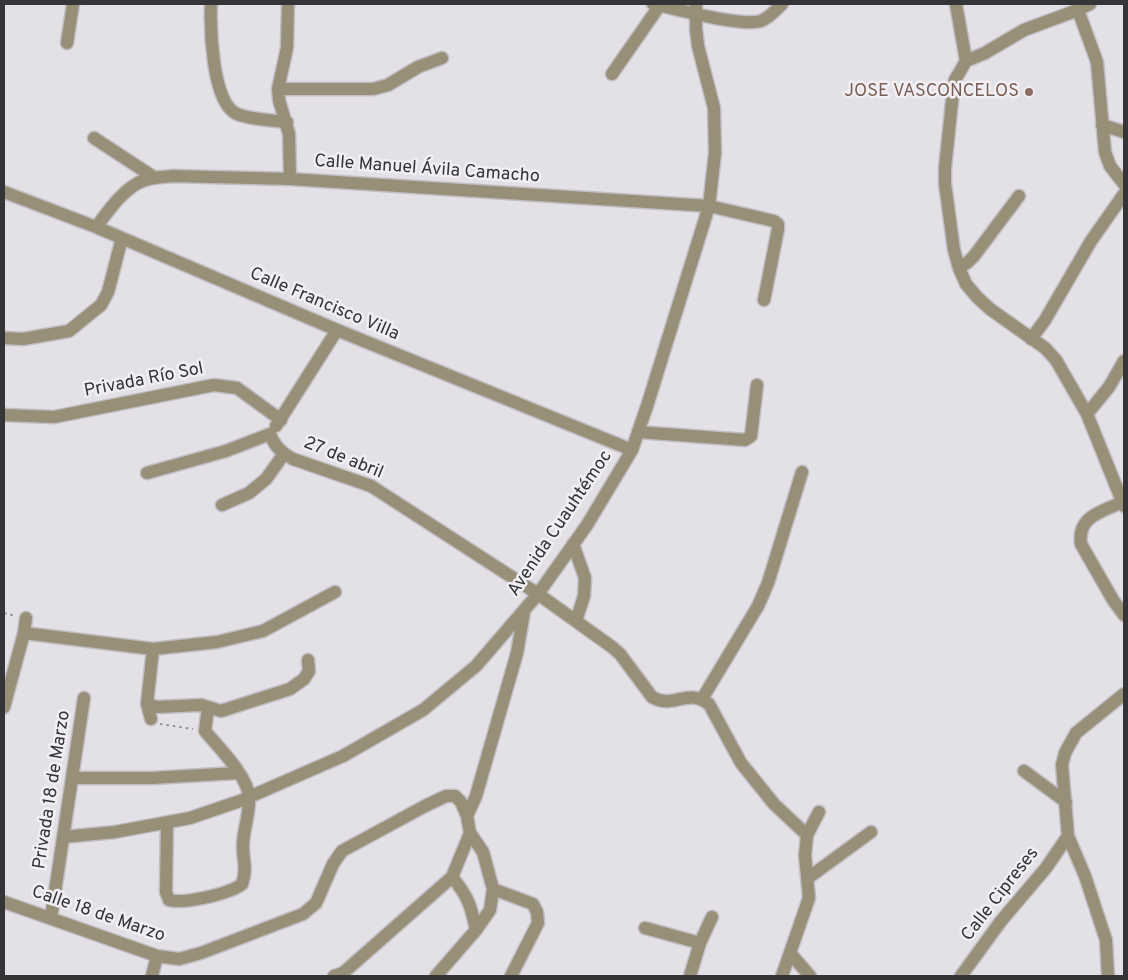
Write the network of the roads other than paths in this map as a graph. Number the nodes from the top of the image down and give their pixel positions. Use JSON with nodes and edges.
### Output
{"nodes":[{"id":1,"x":73,"y":4,"type":"edge"},
{"id":2,"x":211,"y":4,"type":"edge"},
{"id":3,"x":288,"y":4,"type":"edge"},
{"id":4,"x":782,"y":4,"type":"edge"},
{"id":5,"x":956,"y":4,"type":"edge"},
{"id":6,"x":657,"y":5,"type":"edge"},
{"id":7,"x":1084,"y":7,"type":"edge"},
{"id":8,"x":696,"y":9,"type":"edge"},
{"id":9,"x":67,"y":43,"type":"dead end"},
{"id":10,"x":442,"y":58,"type":"dead end"},
{"id":11,"x":966,"y":61,"type":"junction"},
{"id":12,"x":612,"y":74,"type":"dead end"},
{"id":13,"x":278,"y":89,"type":"junction"},
{"id":14,"x":287,"y":122,"type":"junction"},
{"id":15,"x":1102,"y":125,"type":"junction"},
{"id":16,"x":1124,"y":132,"type":"edge"},
{"id":17,"x":94,"y":138,"type":"dead end"},
{"id":18,"x":155,"y":178,"type":"junction"},
{"id":19,"x":290,"y":179,"type":"junction"},
{"id":20,"x":1124,"y":184,"type":"edge"},
{"id":21,"x":4,"y":192,"type":"edge"},
{"id":22,"x":1124,"y":194,"type":"edge"},
{"id":23,"x":1019,"y":196,"type":"dead end"},
{"id":24,"x":709,"y":206,"type":"junction"},
{"id":25,"x":96,"y":227,"type":"junction"},
{"id":26,"x":122,"y":238,"type":"junction"},
{"id":27,"x":959,"y":268,"type":"junction"},
{"id":28,"x":764,"y":300,"type":"dead end"},
{"id":29,"x":337,"y":330,"type":"junction"},
{"id":30,"x":4,"y":338,"type":"edge"},
{"id":31,"x":1031,"y":339,"type":"junction"},
{"id":32,"x":1124,"y":361,"type":"edge"},
{"id":33,"x":757,"y":385,"type":"dead end"},
{"id":34,"x":1087,"y":414,"type":"junction"},
{"id":35,"x":4,"y":415,"type":"edge"},
{"id":36,"x":281,"y":420,"type":"junction"},
{"id":37,"x":638,"y":432,"type":"junction"},
{"id":38,"x":270,"y":434,"type":"junction"},
{"id":39,"x":632,"y":450,"type":"junction"},
{"id":40,"x":284,"y":454,"type":"junction"},
{"id":41,"x":802,"y":472,"type":"dead end"},
{"id":42,"x":147,"y":473,"type":"dead end"},
{"id":43,"x":1123,"y":504,"type":"edge"},
{"id":44,"x":222,"y":505,"type":"dead end"},
{"id":45,"x":573,"y":544,"type":"junction"},
{"id":46,"x":335,"y":592,"type":"dead end"},
{"id":47,"x":538,"y":594,"type":"junction"},
{"id":48,"x":525,"y":610,"type":"junction"},
{"id":49,"x":1124,"y":615,"type":"edge"},
{"id":50,"x":26,"y":618,"type":"dead end"},
{"id":51,"x":576,"y":621,"type":"junction"},
{"id":52,"x":24,"y":633,"type":"junction"},
{"id":53,"x":153,"y":649,"type":"junction"},
{"id":54,"x":308,"y":660,"type":"dead end"},
{"id":55,"x":1124,"y":694,"type":"edge"},
{"id":56,"x":84,"y":698,"type":"dead end"},
{"id":57,"x":702,"y":699,"type":"junction"},
{"id":58,"x":147,"y":704,"type":"junction"},
{"id":59,"x":4,"y":707,"type":"edge"},
{"id":60,"x":208,"y":707,"type":"junction"},
{"id":61,"x":151,"y":720,"type":"road end"},
{"id":62,"x":1024,"y":771,"type":"dead end"},
{"id":63,"x":238,"y":772,"type":"junction"},
{"id":64,"x":72,"y":778,"type":"junction"},
{"id":65,"x":249,"y":797,"type":"junction"},
{"id":66,"x":1066,"y":802,"type":"junction"},
{"id":67,"x":819,"y":812,"type":"dead end"},
{"id":68,"x":467,"y":816,"type":"junction"},
{"id":69,"x":167,"y":823,"type":"junction"},
{"id":70,"x":871,"y":832,"type":"dead end"},
{"id":71,"x":470,"y":833,"type":"junction"},
{"id":72,"x":806,"y":836,"type":"junction"},
{"id":73,"x":1068,"y":836,"type":"junction"},
{"id":74,"x":63,"y":837,"type":"junction"},
{"id":75,"x":452,"y":877,"type":"junction"},
{"id":76,"x":808,"y":878,"type":"junction"},
{"id":77,"x":493,"y":889,"type":"junction"},
{"id":78,"x":4,"y":902,"type":"edge"},
{"id":79,"x":712,"y":917,"type":"dead end"},
{"id":80,"x":51,"y":918,"type":"junction"},
{"id":81,"x":645,"y":928,"type":"dead end"},
{"id":82,"x":476,"y":930,"type":"junction"},
{"id":83,"x":700,"y":943,"type":"junction"},
{"id":84,"x":790,"y":953,"type":"junction"},
{"id":85,"x":157,"y":956,"type":"junction"},
{"id":86,"x":152,"y":976,"type":"edge"},
{"id":87,"x":334,"y":976,"type":"edge"},
{"id":88,"x":436,"y":976,"type":"edge"},
{"id":89,"x":511,"y":976,"type":"edge"},
{"id":90,"x":690,"y":976,"type":"edge"},
{"id":91,"x":782,"y":976,"type":"edge"},
{"id":92,"x":810,"y":976,"type":"edge"},
{"id":93,"x":961,"y":976,"type":"edge"},
{"id":94,"x":1108,"y":976,"type":"edge"}],
"edges":[{"from":1,"to":9,"type":"street"},
{"from":2,"to":14,"type":"street"},
{"from":3,"to":13,"type":"street"},
{"from":4,"to":8,"type":"street"},
{"from":5,"to":11,"type":"street"},
{"from":6,"to":8,"type":"street"},
{"from":6,"to":12,"type":"street"},
{"from":7,"to":11,"type":"street"},
{"from":7,"to":15,"type":"street"},
{"from":8,"to":24,"type":"street","name":"Avenida Cuauhtémoc"},
{"from":10,"to":13,"type":"street"},
{"from":11,"to":27,"type":"street"},
{"from":13,"to":14,"type":"street"},
{"from":14,"to":19,"type":"street"},
{"from":15,"to":16,"type":"street"},
{"from":15,"to":20,"type":"street"},
{"from":17,"to":18,"type":"street"},
{"from":18,"to":19,"type":"street","name":"Calle Manuel Ávila Camacho"},
{"from":18,"to":25,"type":"street","name":"Calle Manuel Ávila Camacho"},
{"from":19,"to":24,"type":"street","name":"Calle Manuel Ávila Camacho"},
{"from":21,"to":25,"type":"street","name":"Calle Francisco Villa"},
{"from":22,"to":31,"type":"street"},
{"from":23,"to":27,"type":"street"},
{"from":24,"to":28,"type":"street","name":"Calle Manuel Ávila Camacho"},
{"from":24,"to":37,"type":"street","name":"Avenida Cuauhtémoc"},
{"from":25,"to":26,"type":"street","name":"Calle Francisco Villa"},
{"from":26,"to":29,"type":"street","name":"Calle Francisco Villa"},
{"from":26,"to":30,"type":"street"},
{"from":27,"to":31,"type":"street"},
{"from":29,"to":36,"type":"street"},
{"from":29,"to":39,"type":"street","name":"Calle Francisco Villa"},
{"from":31,"to":34,"type":"street"},
{"from":32,"to":34,"type":"street"},
{"from":33,"to":37,"type":"street"},
{"from":34,"to":43,"type":"street"},
{"from":35,"to":36,"type":"street","name":"Privada Río Sol"},
{"from":36,"to":38,"type":"street"},
{"from":37,"to":39,"type":"street","name":"Avenida Cuauhtémoc"},
{"from":38,"to":40,"type":"street","name":"27 de abril"},
{"from":38,"to":42,"type":"street"},
{"from":39,"to":45,"type":"street","name":"Avenida Cuauhtémoc"},
{"from":40,"to":44,"type":"street"},
{"from":40,"to":47,"type":"street","name":"27 de abril"},
{"from":41,"to":57,"type":"street"},
{"from":43,"to":49,"type":"street"},
{"from":45,"to":47,"type":"street","name":"Avenida Cuauhtémoc"},
{"from":45,"to":51,"type":"street"},
{"from":46,"to":53,"type":"street"},
{"from":47,"to":48,"type":"street","name":"Avenida Cuauhtémoc"},
{"from":47,"to":51,"type":"street","name":"27 de abril"},
{"from":48,"to":65,"type":"street","name":"Avenida Cuauhtémoc"},
{"from":48,"to":68,"type":"street"},
{"from":50,"to":52,"type":"street"},
{"from":51,"to":57,"type":"street","name":"27 de abril"},
{"from":52,"to":53,"type":"street"},
{"from":52,"to":59,"type":"street"},
{"from":53,"to":58,"type":"street"},
{"from":54,"to":60,"type":"street"},
{"from":55,"to":66,"type":"street"},
{"from":56,"to":64,"type":"street","name":"Privada 18 de Marzo"},
{"from":57,"to":72,"type":"street"},
{"from":58,"to":60,"type":"street"},
{"from":58,"to":61,"type":"street"},
{"from":60,"to":63,"type":"street"},
{"from":62,"to":66,"type":"street"},
{"from":63,"to":64,"type":"street"},
{"from":63,"to":65,"type":"street"},
{"from":64,"to":74,"type":"street","name":"Privada 18 de Marzo"},
{"from":65,"to":69,"type":"street","name":"Avenida Cuauhtémoc"},
{"from":65,"to":69,"type":"street"},
{"from":66,"to":73,"type":"street"},
{"from":67,"to":72,"type":"street"},
{"from":68,"to":71,"type":"street"},
{"from":68,"to":85,"type":"street","name":"Calle 18 de Marzo"},
{"from":69,"to":74,"type":"street","name":"Avenida Cuauhtémoc"},
{"from":70,"to":76,"type":"street"},
{"from":71,"to":75,"type":"street"},
{"from":71,"to":77,"type":"street"},
{"from":72,"to":76,"type":"street"},
{"from":73,"to":93,"type":"street","name":"Calle Cipreses"},
{"from":73,"to":94,"type":"street"},
{"from":74,"to":80,"type":"street","name":"Privada 18 de Marzo"},
{"from":75,"to":82,"type":"street"},
{"from":75,"to":87,"type":"street"},
{"from":76,"to":84,"type":"street"},
{"from":77,"to":82,"type":"street"},
{"from":77,"to":89,"type":"street"},
{"from":78,"to":80,"type":"street","name":"Calle 18 de Marzo"},
{"from":79,"to":83,"type":"street"},
{"from":80,"to":85,"type":"street","name":"Calle 18 de Marzo"},
{"from":81,"to":83,"type":"street"},
{"from":82,"to":88,"type":"street"},
{"from":83,"to":90,"type":"street"},
{"from":84,"to":91,"type":"street"},
{"from":84,"to":92,"type":"street"},
{"from":85,"to":86,"type":"street"}]}
